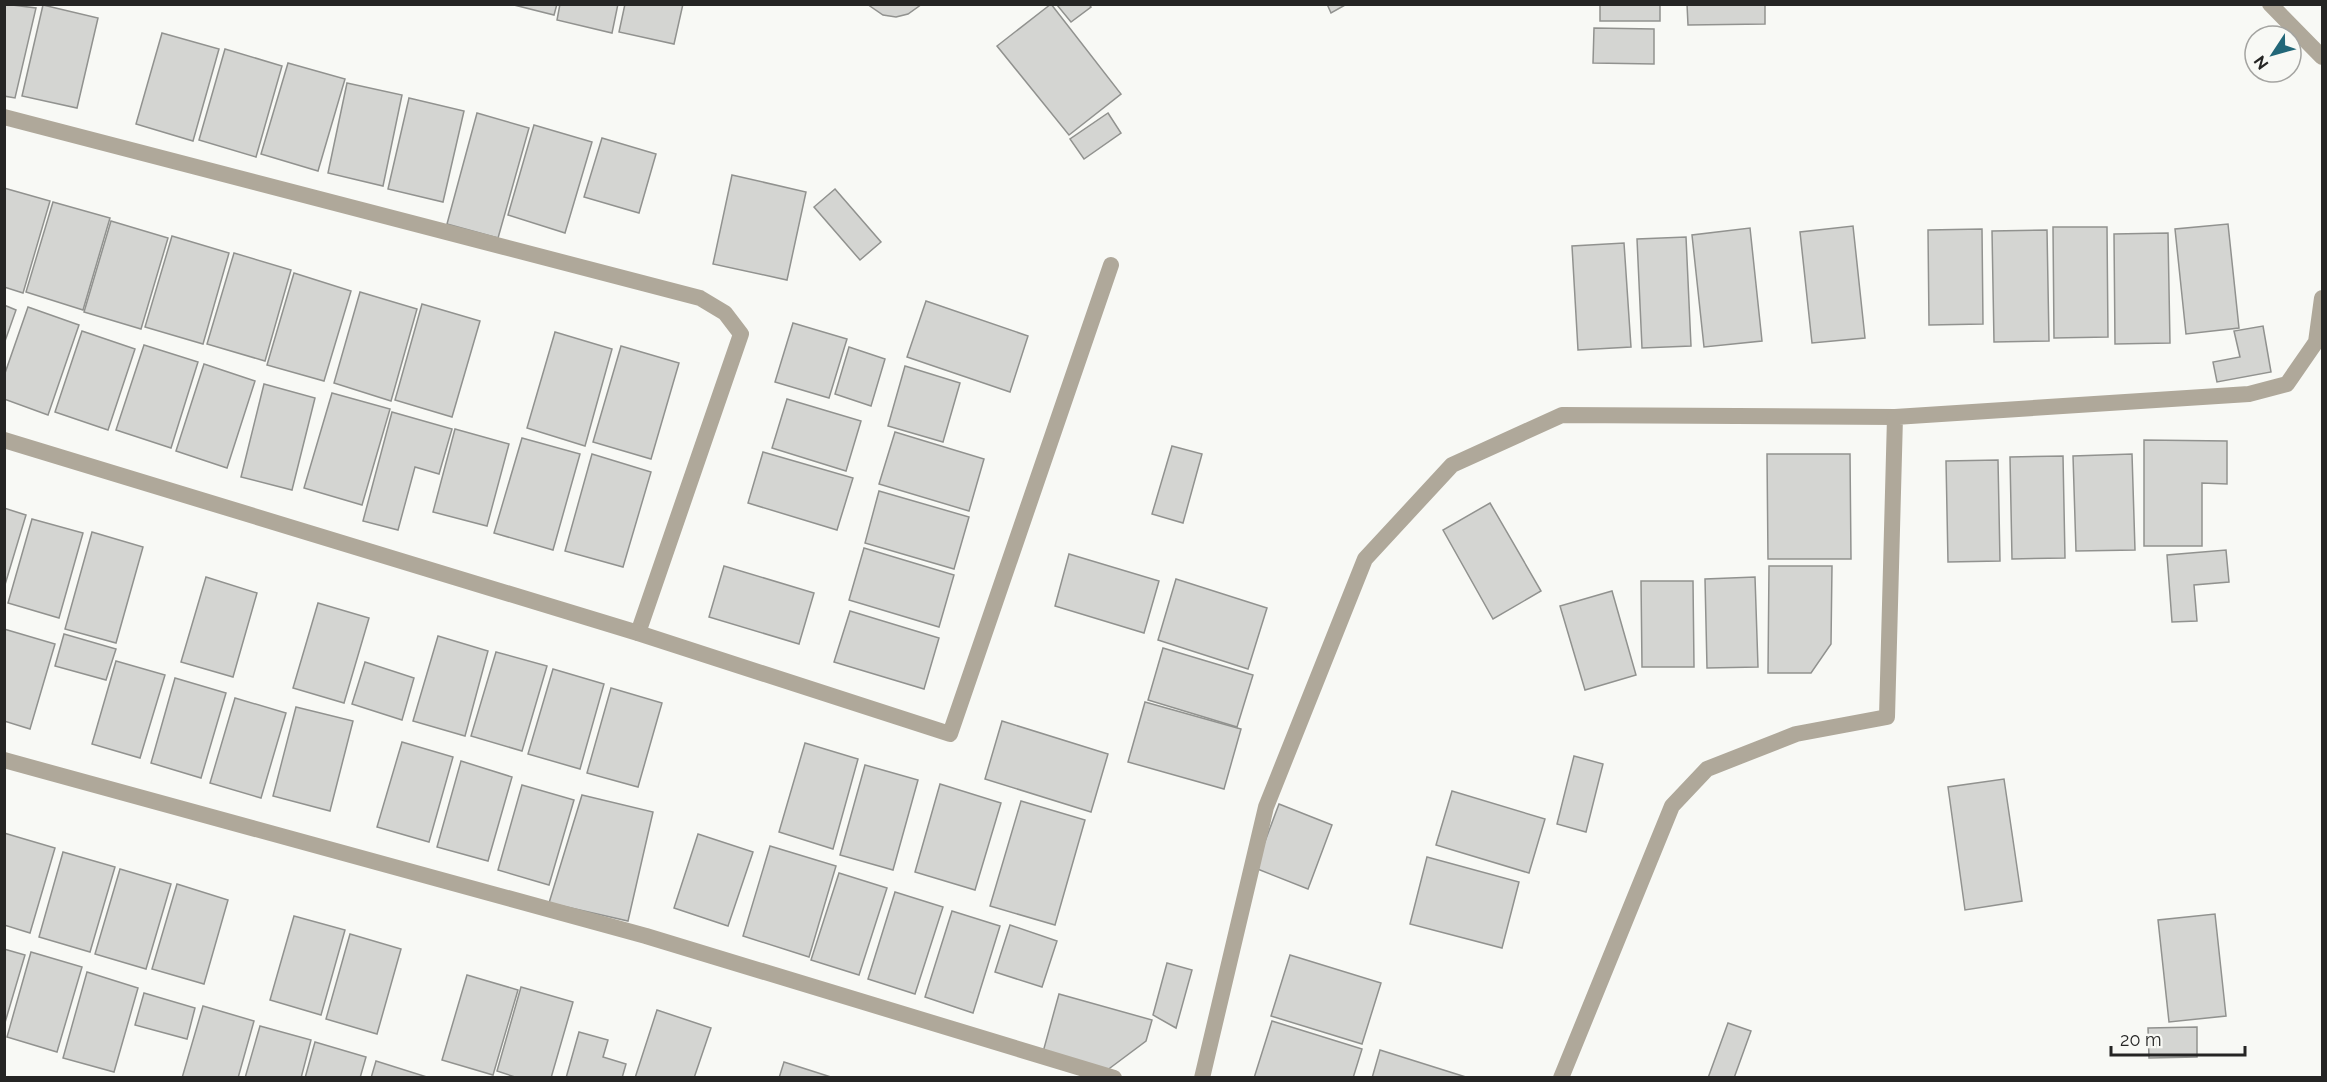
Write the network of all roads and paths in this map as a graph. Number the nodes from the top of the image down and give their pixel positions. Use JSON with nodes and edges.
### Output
{"nodes":[{"id":1,"x":2271,"y":4,"type":"edge"},
{"id":2,"x":2322,"y":57,"type":"edge"},
{"id":3,"x":4,"y":117,"type":"edge"},
{"id":4,"x":1110,"y":265,"type":"dead end"},
{"id":5,"x":2322,"y":298,"type":"edge"},
{"id":6,"x":1895,"y":417,"type":"junction"},
{"id":7,"x":4,"y":440,"type":"edge"},
{"id":8,"x":638,"y":633,"type":"junction"},
{"id":9,"x":4,"y":760,"type":"edge"},
{"id":10,"x":1114,"y":1077,"type":"edge"},
{"id":11,"x":1202,"y":1077,"type":"edge"},
{"id":12,"x":1561,"y":1077,"type":"edge"}],
"edges":[{"from":1,"to":2,"type":"street"},
{"from":3,"to":8,"type":"street"},
{"from":4,"to":8,"type":"street"},
{"from":5,"to":6,"type":"street"},
{"from":6,"to":11,"type":"street"},
{"from":6,"to":12,"type":"street"},
{"from":7,"to":8,"type":"street"},
{"from":9,"to":10,"type":"street"}]}
